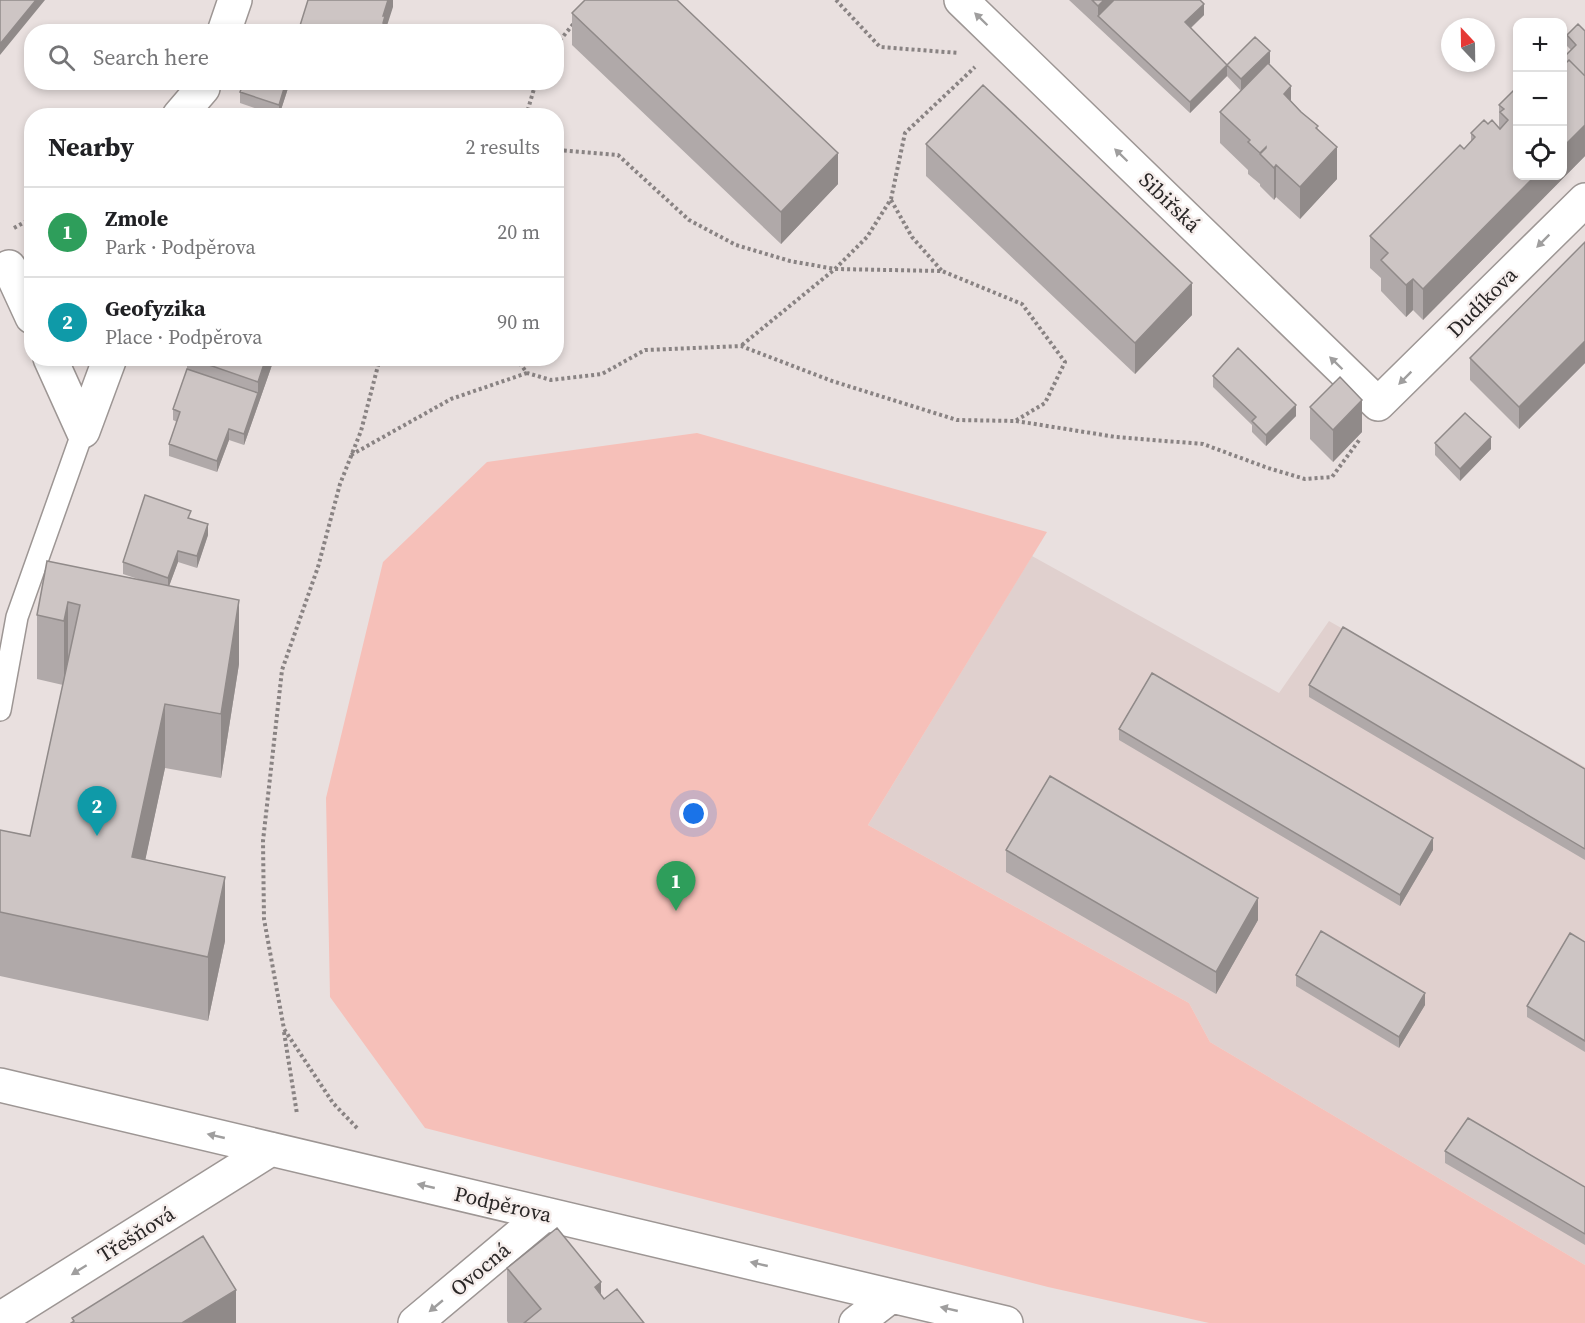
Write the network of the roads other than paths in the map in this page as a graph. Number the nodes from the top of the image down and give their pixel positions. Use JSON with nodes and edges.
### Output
{"nodes":[{"id":1,"x":236,"y":0,"type":"edge"},
{"id":2,"x":961,"y":0,"type":"edge"},
{"id":3,"x":227,"y":24,"type":"edge"},
{"id":4,"x":201,"y":95,"type":"edge"},
{"id":5,"x":187,"y":108,"type":"edge"},
{"id":6,"x":1585,"y":200,"type":"edge"},
{"id":7,"x":14,"y":263,"type":"edge"},
{"id":8,"x":24,"y":293,"type":"edge"},
{"id":9,"x":54,"y":366,"type":"edge"},
{"id":10,"x":107,"y":366,"type":"edge"},
{"id":11,"x":1378,"y":404,"type":"joint"},
{"id":12,"x":83,"y":431,"type":"junction"},
{"id":13,"x":0,"y":710,"type":"edge"},
{"id":14,"x":0,"y":1085,"type":"edge"},
{"id":15,"x":271,"y":1149,"type":"junction"},
{"id":16,"x":545,"y":1214,"type":"junction"},
{"id":17,"x":891,"y":1296,"type":"junction"},
{"id":18,"x":0,"y":1319,"type":"edge"},
{"id":19,"x":415,"y":1323,"type":"edge"},
{"id":20,"x":856,"y":1323,"type":"edge"},
{"id":21,"x":1006,"y":1323,"type":"edge"}],
"edges":[{"from":1,"to":3,"type":"street"},
{"from":11,"to":2,"type":"street","name":"Sibiřská","one_way":true},
{"from":4,"to":5,"type":"street"},
{"from":6,"to":11,"type":"street","name":"Dudíkova","one_way":true},
{"from":7,"to":8,"type":"street"},
{"from":9,"to":12,"type":"street"},
{"from":10,"to":12,"type":"street"},
{"from":12,"to":13,"type":"lane"},
{"from":15,"to":14,"type":"street","name":"Podpěrova","one_way":true},
{"from":16,"to":15,"type":"street","name":"Podpěrova","one_way":true},
{"from":15,"to":18,"type":"street","name":"Třešňová","one_way":true},
{"from":17,"to":16,"type":"street","name":"Podpěrova","one_way":true},
{"from":16,"to":19,"type":"street","name":"Ovocná","one_way":true},
{"from":17,"to":20,"type":"street"},
{"from":21,"to":17,"type":"street","name":"Podpěrova","one_way":true}]}
